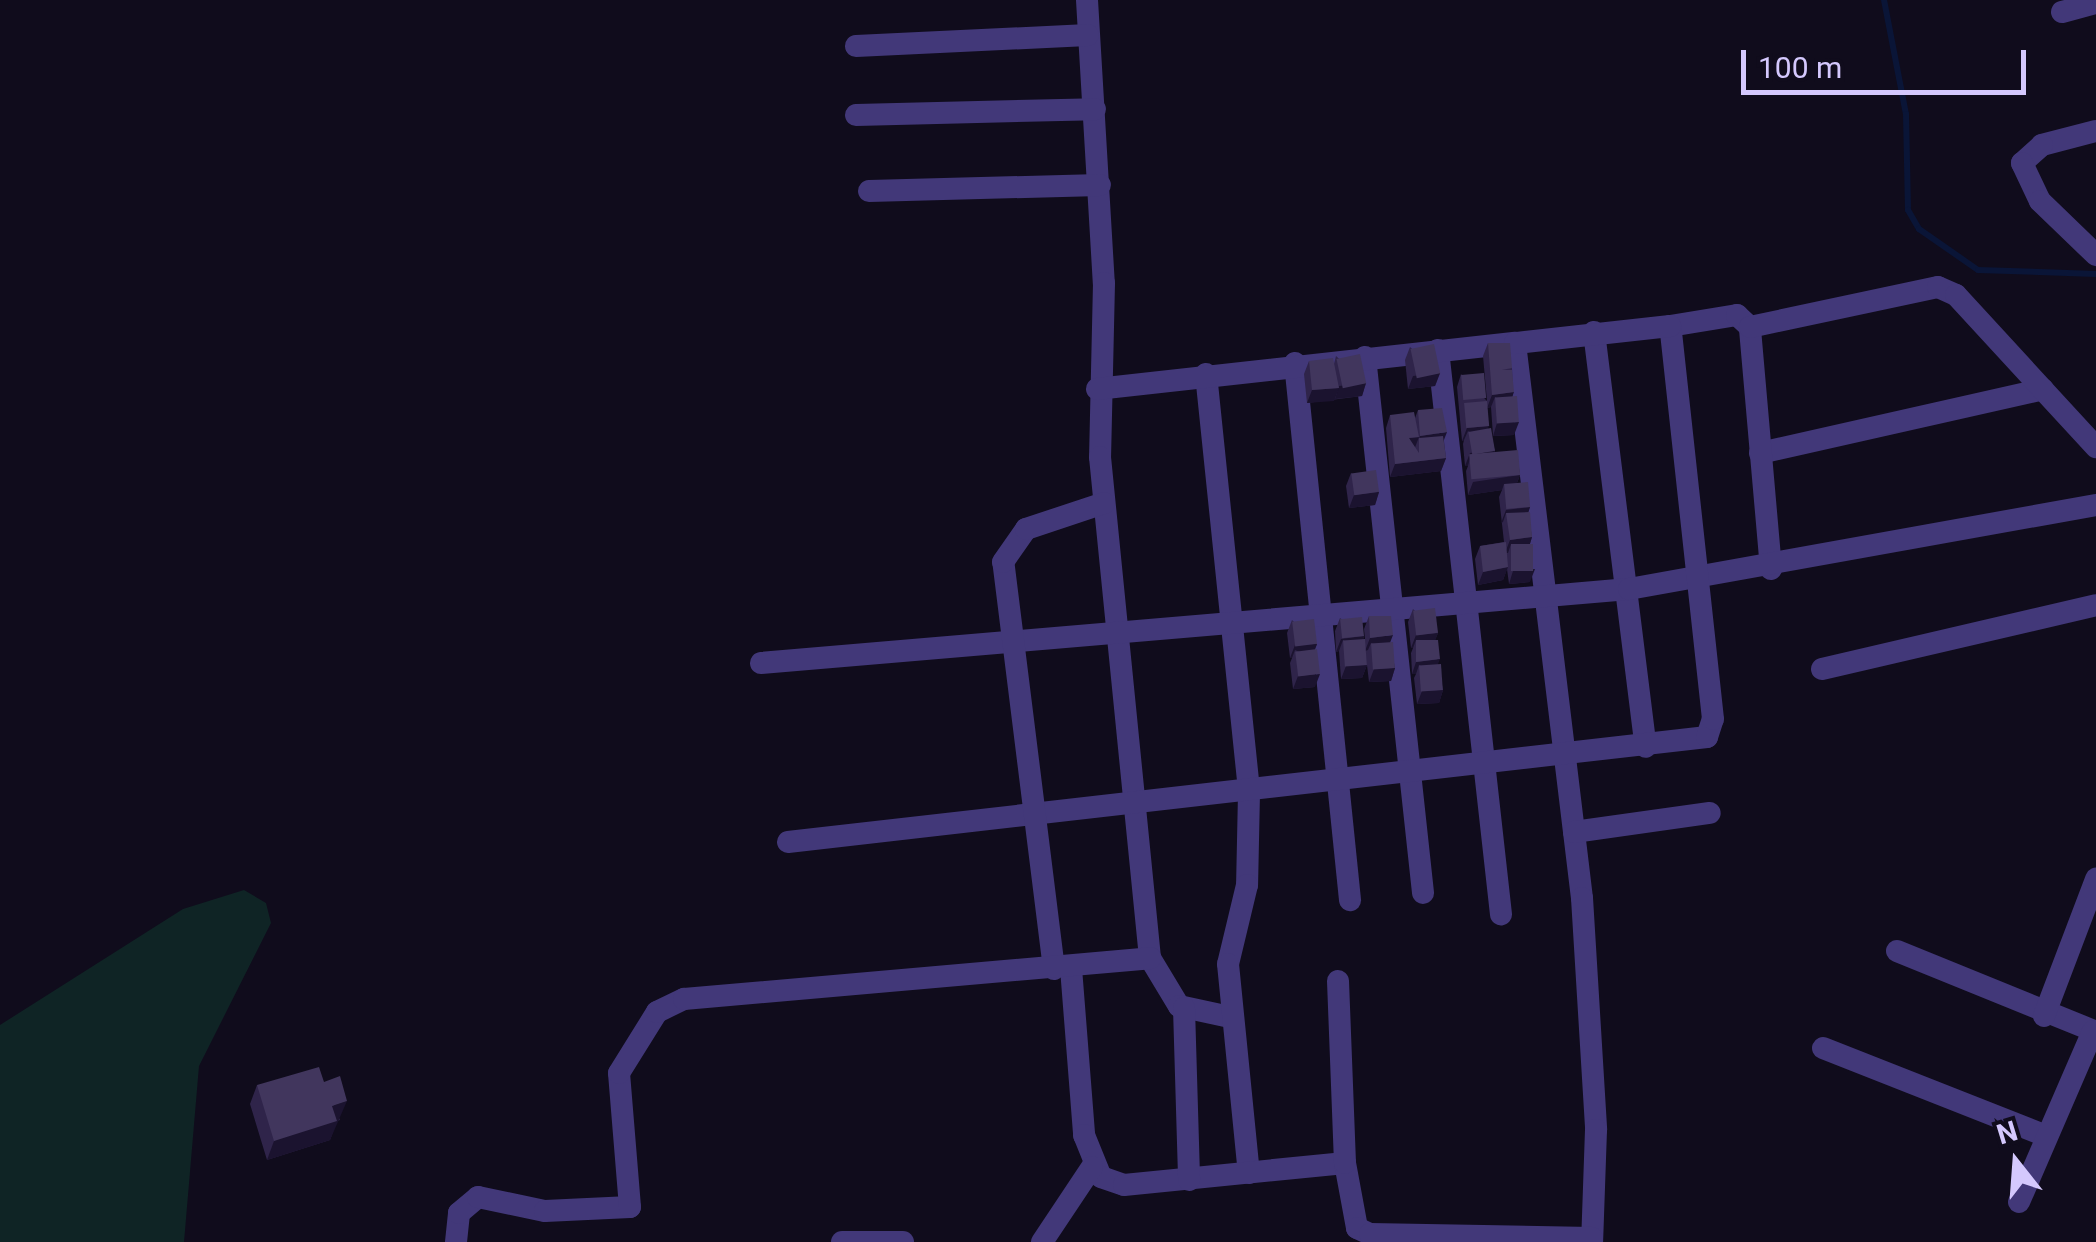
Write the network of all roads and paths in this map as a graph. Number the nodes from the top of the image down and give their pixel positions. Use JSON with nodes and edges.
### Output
{"nodes":[{"id":1,"x":1088,"y":0,"type":"edge"},
{"id":2,"x":2096,"y":3,"type":"edge"},
{"id":3,"x":2062,"y":12,"type":"dead end"},
{"id":4,"x":1088,"y":34,"type":"junction"},
{"id":5,"x":856,"y":46,"type":"dead end"},
{"id":6,"x":1095,"y":109,"type":"junction"},
{"id":7,"x":856,"y":115,"type":"dead end"},
{"id":8,"x":2096,"y":132,"type":"edge"},
{"id":9,"x":1100,"y":185,"type":"junction"},
{"id":10,"x":869,"y":190,"type":"dead end"},
{"id":11,"x":2096,"y":255,"type":"edge"},
{"id":12,"x":1670,"y":326,"type":"junction"},
{"id":13,"x":1750,"y":326,"type":"junction"},
{"id":14,"x":1594,"y":332,"type":"junction"},
{"id":15,"x":1515,"y":343,"type":"junction"},
{"id":16,"x":1438,"y":350,"type":"junction"},
{"id":17,"x":1365,"y":358,"type":"junction"},
{"id":18,"x":1295,"y":363,"type":"junction"},
{"id":19,"x":1206,"y":374,"type":"junction"},
{"id":20,"x":1097,"y":389,"type":"junction"},
{"id":21,"x":2043,"y":389,"type":"junction"},
{"id":22,"x":2096,"y":447,"type":"edge"},
{"id":23,"x":1760,"y":452,"type":"junction"},
{"id":24,"x":1104,"y":503,"type":"junction"},
{"id":25,"x":2096,"y":504,"type":"edge"},
{"id":26,"x":1771,"y":569,"type":"junction"},
{"id":27,"x":1700,"y":578,"type":"junction"},
{"id":28,"x":1629,"y":589,"type":"junction"},
{"id":29,"x":1542,"y":592,"type":"junction"},
{"id":30,"x":1468,"y":604,"type":"junction"},
{"id":31,"x":2096,"y":605,"type":"edge"},
{"id":32,"x":1400,"y":610,"type":"junction"},
{"id":33,"x":1317,"y":616,"type":"junction"},
{"id":34,"x":1232,"y":620,"type":"junction"},
{"id":35,"x":1114,"y":632,"type":"junction"},
{"id":36,"x":1012,"y":645,"type":"junction"},
{"id":37,"x":761,"y":664,"type":"dead end"},
{"id":38,"x":1822,"y":670,"type":"dead end"},
{"id":39,"x":1646,"y":747,"type":"junction"},
{"id":40,"x":1564,"y":756,"type":"junction"},
{"id":41,"x":1484,"y":764,"type":"junction"},
{"id":42,"x":1410,"y":774,"type":"junction"},
{"id":43,"x":1335,"y":783,"type":"junction"},
{"id":44,"x":1250,"y":792,"type":"junction"},
{"id":45,"x":1138,"y":804,"type":"junction"},
{"id":46,"x":1710,"y":814,"type":"dead end"},
{"id":47,"x":1036,"y":820,"type":"junction"},
{"id":48,"x":1574,"y":832,"type":"junction"},
{"id":49,"x":788,"y":842,"type":"dead end"},
{"id":50,"x":2096,"y":880,"type":"edge"},
{"id":51,"x":1423,"y":893,"type":"dead end"},
{"id":52,"x":1350,"y":900,"type":"dead end"},
{"id":53,"x":1501,"y":914,"type":"dead end"},
{"id":54,"x":1898,"y":950,"type":"dead end"},
{"id":55,"x":1150,"y":958,"type":"junction"},
{"id":56,"x":1062,"y":968,"type":"junction"},
{"id":57,"x":1338,"y":982,"type":"dead end"},
{"id":58,"x":1184,"y":1008,"type":"junction"},
{"id":59,"x":2044,"y":1016,"type":"junction"},
{"id":60,"x":1230,"y":1017,"type":"junction"},
{"id":61,"x":2095,"y":1032,"type":"edge"},
{"id":62,"x":1822,"y":1048,"type":"dead end"},
{"id":63,"x":2046,"y":1136,"type":"junction"},
{"id":64,"x":1345,"y":1163,"type":"junction"},
{"id":65,"x":1092,"y":1167,"type":"junction"},
{"id":66,"x":1249,"y":1174,"type":"junction"},
{"id":67,"x":1189,"y":1180,"type":"junction"},
{"id":68,"x":2020,"y":1202,"type":"dead end"},
{"id":69,"x":1357,"y":1235,"type":"edge"},
{"id":70,"x":1592,"y":1240,"type":"edge"},
{"id":71,"x":456,"y":1242,"type":"edge"},
{"id":72,"x":842,"y":1242,"type":"edge"},
{"id":73,"x":903,"y":1242,"type":"edge"},
{"id":74,"x":1042,"y":1242,"type":"edge"}],
"edges":[{"from":1,"to":4,"type":"street"},
{"from":2,"to":3,"type":"street"},
{"from":4,"to":5,"type":"street"},
{"from":4,"to":6,"type":"street"},
{"from":6,"to":7,"type":"street"},
{"from":6,"to":9,"type":"street"},
{"from":8,"to":11,"type":"street"},
{"from":9,"to":10,"type":"street"},
{"from":9,"to":20,"type":"street"},
{"from":12,"to":13,"type":"street"},
{"from":12,"to":14,"type":"street"},
{"from":12,"to":27,"type":"street"},
{"from":13,"to":21,"type":"street"},
{"from":13,"to":23,"type":"street"},
{"from":14,"to":15,"type":"street"},
{"from":14,"to":28,"type":"street"},
{"from":15,"to":16,"type":"street"},
{"from":15,"to":29,"type":"street"},
{"from":16,"to":17,"type":"street"},
{"from":16,"to":30,"type":"street"},
{"from":17,"to":18,"type":"street"},
{"from":17,"to":32,"type":"street"},
{"from":18,"to":19,"type":"street"},
{"from":18,"to":33,"type":"street"},
{"from":19,"to":20,"type":"street"},
{"from":19,"to":34,"type":"street"},
{"from":20,"to":24,"type":"street"},
{"from":21,"to":22,"type":"street"},
{"from":21,"to":23,"type":"street"},
{"from":23,"to":26,"type":"street"},
{"from":24,"to":35,"type":"street"},
{"from":24,"to":36,"type":"street"},
{"from":25,"to":26,"type":"street"},
{"from":26,"to":27,"type":"street"},
{"from":27,"to":28,"type":"street"},
{"from":27,"to":39,"type":"street"},
{"from":28,"to":29,"type":"street"},
{"from":28,"to":39,"type":"street"},
{"from":29,"to":30,"type":"street"},
{"from":29,"to":40,"type":"street"},
{"from":30,"to":32,"type":"street"},
{"from":30,"to":41,"type":"street"},
{"from":31,"to":38,"type":"street"},
{"from":32,"to":33,"type":"street"},
{"from":32,"to":42,"type":"street"},
{"from":33,"to":34,"type":"street"},
{"from":33,"to":43,"type":"street"},
{"from":34,"to":35,"type":"street"},
{"from":34,"to":44,"type":"street"},
{"from":35,"to":36,"type":"street"},
{"from":35,"to":45,"type":"street"},
{"from":36,"to":37,"type":"street"},
{"from":36,"to":47,"type":"street"},
{"from":39,"to":40,"type":"street"},
{"from":40,"to":41,"type":"street"},
{"from":40,"to":48,"type":"street"},
{"from":41,"to":42,"type":"street"},
{"from":41,"to":53,"type":"street"},
{"from":42,"to":43,"type":"street"},
{"from":42,"to":51,"type":"street"},
{"from":43,"to":44,"type":"street"},
{"from":43,"to":52,"type":"street"},
{"from":44,"to":45,"type":"street"},
{"from":44,"to":60,"type":"street"},
{"from":45,"to":47,"type":"street"},
{"from":45,"to":55,"type":"street"},
{"from":46,"to":48,"type":"street"},
{"from":47,"to":49,"type":"street"},
{"from":47,"to":56,"type":"street"},
{"from":48,"to":70,"type":"street"},
{"from":50,"to":59,"type":"street"},
{"from":54,"to":59,"type":"street"},
{"from":55,"to":56,"type":"street"},
{"from":55,"to":58,"type":"street"},
{"from":56,"to":65,"type":"street"},
{"from":56,"to":71,"type":"street"},
{"from":57,"to":64,"type":"street"},
{"from":58,"to":60,"type":"street"},
{"from":58,"to":67,"type":"street"},
{"from":59,"to":61,"type":"street"},
{"from":60,"to":66,"type":"street"},
{"from":61,"to":63,"type":"street"},
{"from":62,"to":63,"type":"street"},
{"from":63,"to":68,"type":"street"},
{"from":64,"to":66,"type":"street"},
{"from":64,"to":69,"type":"street"},
{"from":65,"to":67,"type":"street"},
{"from":65,"to":74,"type":"street"},
{"from":66,"to":67,"type":"street"},
{"from":69,"to":70,"type":"street"},
{"from":72,"to":73,"type":"street"}]}
